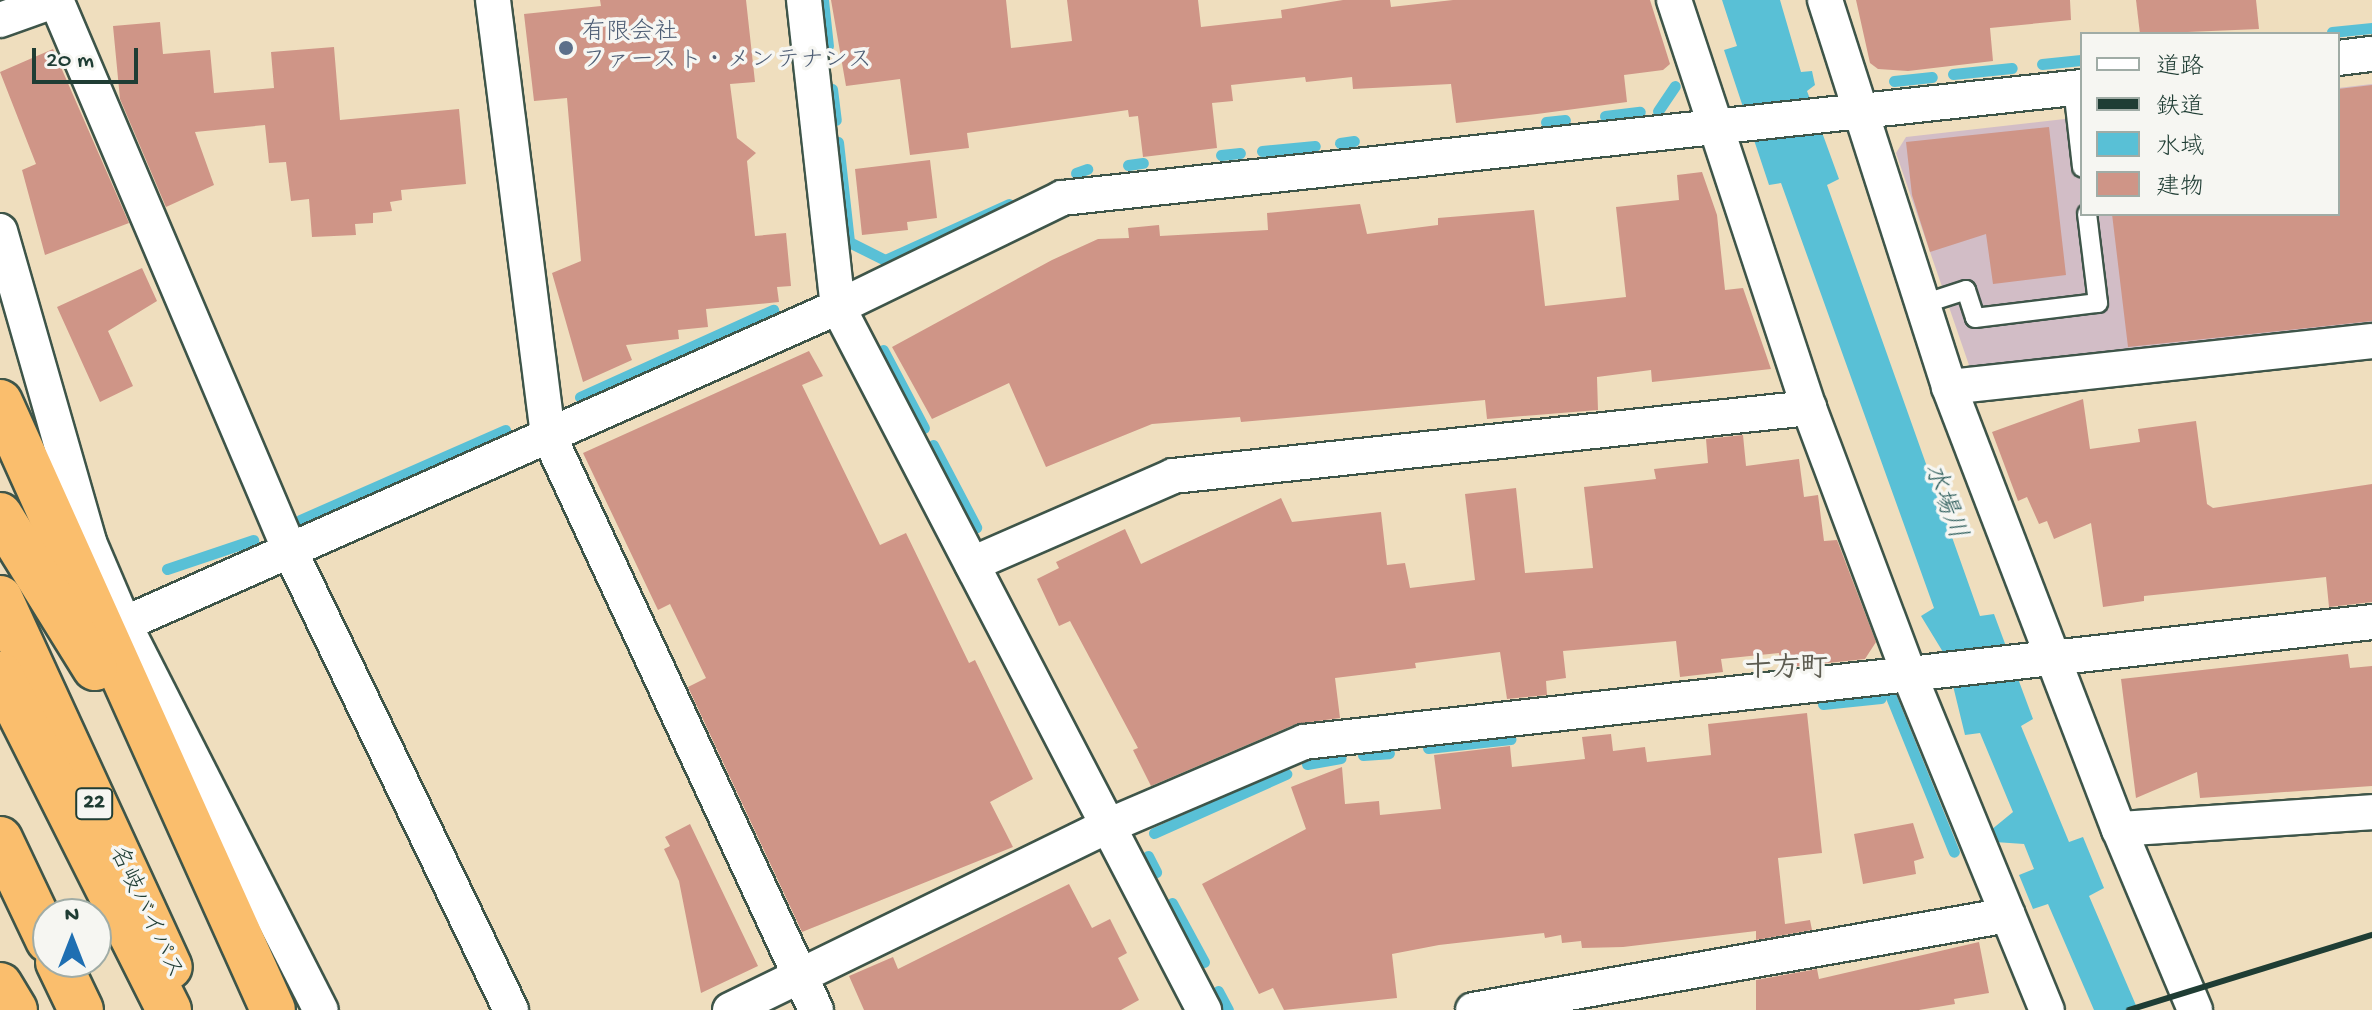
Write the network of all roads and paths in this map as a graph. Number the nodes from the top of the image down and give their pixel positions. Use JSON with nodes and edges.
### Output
{"nodes":[{"id":1,"x":56,"y":0,"type":"edge"},
{"id":2,"x":493,"y":0,"type":"edge"},
{"id":3,"x":804,"y":0,"type":"edge"},
{"id":4,"x":1674,"y":0,"type":"edge"},
{"id":5,"x":1825,"y":0,"type":"edge"},
{"id":6,"x":0,"y":20,"type":"edge"},
{"id":7,"x":2372,"y":54,"type":"edge"},
{"id":8,"x":2340,"y":58,"type":"edge"},
{"id":9,"x":2077,"y":88,"type":"edge"},
{"id":10,"x":1846,"y":113,"type":"junction"},
{"id":11,"x":1725,"y":128,"type":"junction"},
{"id":12,"x":2080,"y":135,"type":"edge"},
{"id":13,"x":2087,"y":216,"type":"edge"},
{"id":14,"x":0,"y":231,"type":"edge"},
{"id":15,"x":1923,"y":304,"type":"junction"},
{"id":16,"x":838,"y":307,"type":"junction"},
{"id":17,"x":2372,"y":341,"type":"edge"},
{"id":18,"x":1949,"y":387,"type":"junction"},
{"id":19,"x":0,"y":402,"type":"edge"},
{"id":20,"x":1809,"y":408,"type":"junction"},
{"id":21,"x":548,"y":434,"type":"junction"},
{"id":22,"x":0,"y":515,"type":"edge"},
{"id":23,"x":291,"y":553,"type":"junction"},
{"id":24,"x":972,"y":564,"type":"junction"},
{"id":25,"x":0,"y":598,"type":"edge"},
{"id":26,"x":2372,"y":622,"type":"edge"},
{"id":27,"x":124,"y":624,"type":"junction"},
{"id":28,"x":2040,"y":659,"type":"junction"},
{"id":29,"x":1922,"y":672,"type":"junction"},
{"id":30,"x":0,"y":674,"type":"edge"},
{"id":31,"x":163,"y":774,"type":"junction"},
{"id":32,"x":2372,"y":812,"type":"edge"},
{"id":33,"x":0,"y":816,"type":"edge"},
{"id":34,"x":1108,"y":826,"type":"junction"},
{"id":35,"x":2119,"y":829,"type":"junction"},
{"id":36,"x":0,"y":839,"type":"edge"},
{"id":37,"x":39,"y":898,"type":"edge"},
{"id":38,"x":32,"y":906,"type":"edge"},
{"id":39,"x":2008,"y":915,"type":"junction"},
{"id":40,"x":797,"y":976,"type":"junction"},
{"id":41,"x":66,"y":978,"type":"edge"},
{"id":42,"x":78,"y":978,"type":"edge"},
{"id":43,"x":0,"y":985,"type":"edge"},
{"id":44,"x":15,"y":1010,"type":"edge"},
{"id":45,"x":81,"y":1010,"type":"edge"},
{"id":46,"x":93,"y":1010,"type":"edge"},
{"id":47,"x":169,"y":1010,"type":"edge"},
{"id":48,"x":190,"y":1010,"type":"edge"},
{"id":49,"x":273,"y":1010,"type":"edge"},
{"id":50,"x":321,"y":1010,"type":"edge"},
{"id":51,"x":511,"y":1010,"type":"edge"},
{"id":52,"x":730,"y":1010,"type":"edge"},
{"id":53,"x":816,"y":1010,"type":"edge"},
{"id":54,"x":1204,"y":1010,"type":"edge"},
{"id":55,"x":1473,"y":1010,"type":"edge"},
{"id":56,"x":2047,"y":1010,"type":"edge"},
{"id":57,"x":2195,"y":1010,"type":"edge"}],
"edges":[{"from":1,"to":6,"type":"street"},
{"from":1,"to":23,"type":"street"},
{"from":2,"to":21,"type":"street"},
{"from":3,"to":16,"type":"street"},
{"from":4,"to":11,"type":"street"},
{"from":5,"to":10,"type":"street"},
{"from":7,"to":8,"type":"street"},
{"from":9,"to":10,"type":"street"},
{"from":9,"to":12,"type":"lane"},
{"from":10,"to":11,"type":"street"},
{"from":10,"to":15,"type":"street"},
{"from":11,"to":16,"type":"street"},
{"from":11,"to":20,"type":"street"},
{"from":13,"to":15,"type":"lane"},
{"from":14,"to":27,"type":"street"},
{"from":15,"to":18,"type":"street"},
{"from":16,"to":21,"type":"street"},
{"from":16,"to":24,"type":"street"},
{"from":17,"to":18,"type":"street"},
{"from":18,"to":28,"type":"street"},
{"from":19,"to":31,"type":"highway"},
{"from":20,"to":24,"type":"street"},
{"from":20,"to":29,"type":"street"},
{"from":21,"to":23,"type":"street"},
{"from":21,"to":40,"type":"street"},
{"from":22,"to":31,"type":"highway"},
{"from":23,"to":27,"type":"street"},
{"from":23,"to":51,"type":"street"},
{"from":24,"to":34,"type":"street"},
{"from":25,"to":48,"type":"highway","name":"名岐バイパス","number":"22"},
{"from":26,"to":28,"type":"street"},
{"from":27,"to":50,"type":"street"},
{"from":28,"to":29,"type":"street"},
{"from":28,"to":35,"type":"street"},
{"from":29,"to":34,"type":"street"},
{"from":29,"to":39,"type":"street"},
{"from":30,"to":47,"type":"highway"},
{"from":31,"to":49,"type":"highway"},
{"from":32,"to":35,"type":"street"},
{"from":33,"to":37,"type":"highway"},
{"from":34,"to":40,"type":"street"},
{"from":34,"to":54,"type":"street"},
{"from":35,"to":57,"type":"street"},
{"from":36,"to":38,"type":"highway"},
{"from":39,"to":55,"type":"street"},
{"from":39,"to":56,"type":"street"},
{"from":40,"to":52,"type":"street"},
{"from":40,"to":53,"type":"street"},
{"from":41,"to":45,"type":"highway"},
{"from":42,"to":46,"type":"highway"},
{"from":43,"to":44,"type":"highway"}]}
